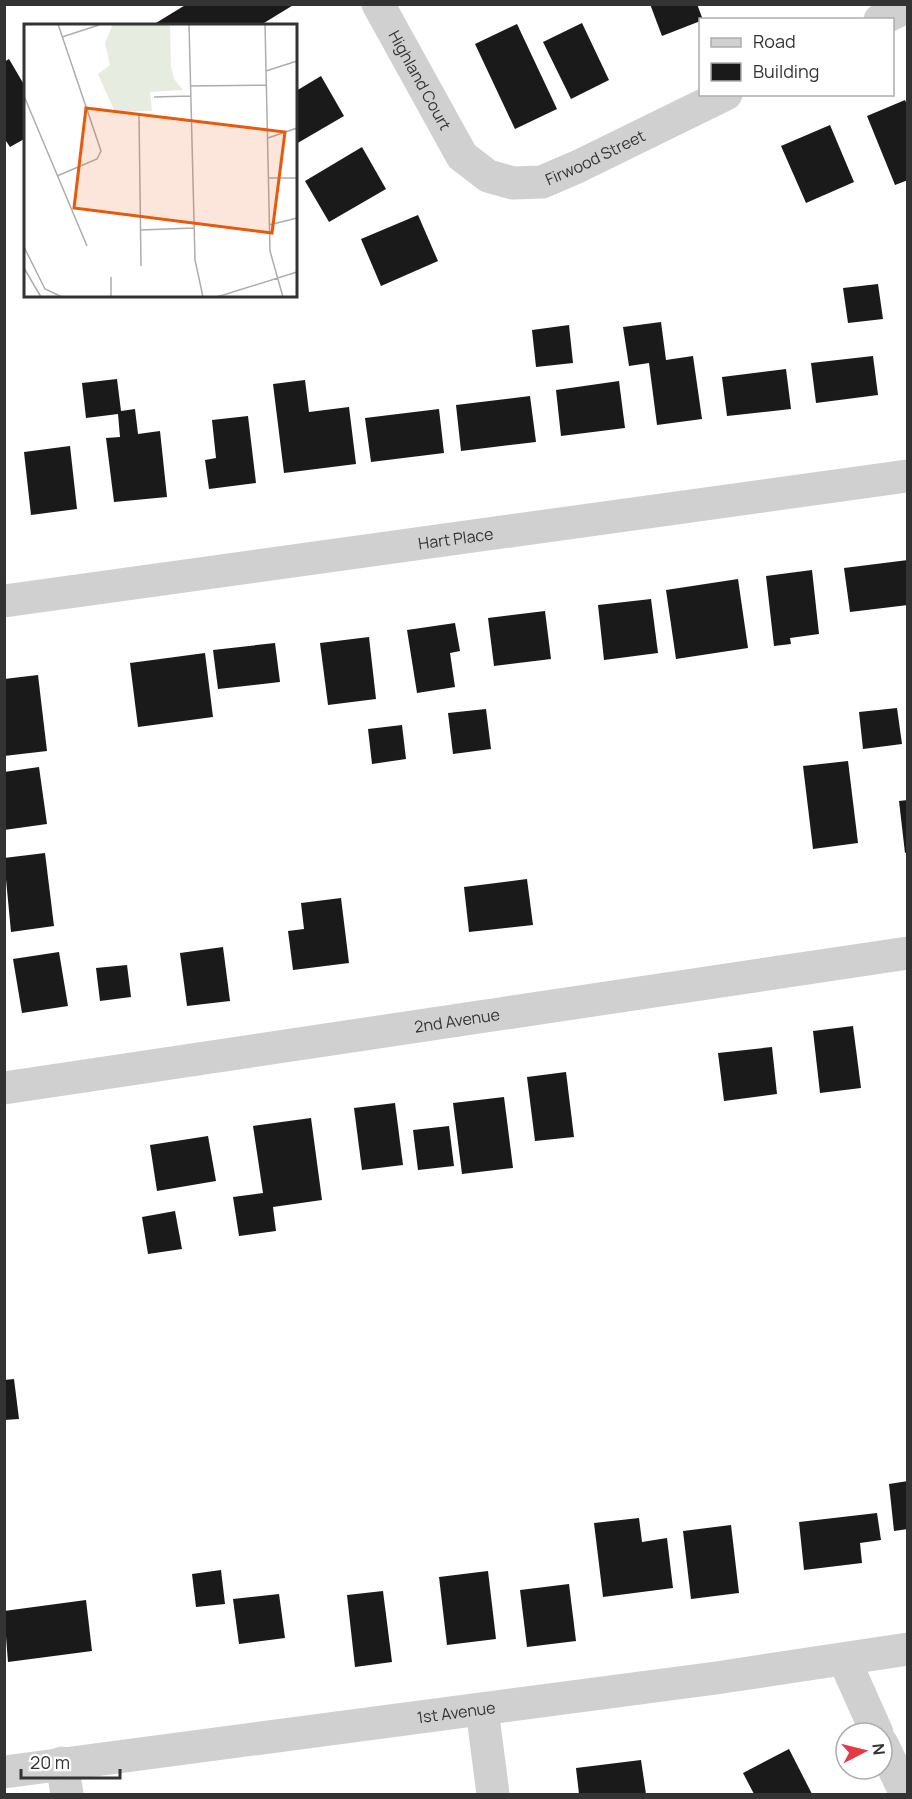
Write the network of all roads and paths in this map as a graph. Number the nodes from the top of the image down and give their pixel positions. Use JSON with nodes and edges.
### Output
{"nodes":[{"id":1,"x":378,"y":4,"type":"edge"},
{"id":2,"x":908,"y":6,"type":"edge"},
{"id":3,"x":884,"y":18,"type":"edge"},
{"id":4,"x":722,"y":96,"type":"edge"},
{"id":5,"x":462,"y":156,"type":"joint"},
{"id":6,"x":907,"y":476,"type":"edge"},
{"id":7,"x":4,"y":601,"type":"edge"},
{"id":8,"x":908,"y":953,"type":"edge"},
{"id":9,"x":4,"y":1088,"type":"edge"},
{"id":10,"x":908,"y":1649,"type":"edge"},
{"id":11,"x":844,"y":1659,"type":"junction"},
{"id":12,"x":482,"y":1709,"type":"junction"},
{"id":13,"x":872,"y":1721,"type":"edge"},
{"id":14,"x":894,"y":1769,"type":"edge"},
{"id":15,"x":4,"y":1772,"type":"edge"},
{"id":16,"x":64,"y":1779,"type":"edge"},
{"id":17,"x":493,"y":1794,"type":"edge"},
{"id":18,"x":906,"y":1794,"type":"edge"}],
"edges":[{"from":1,"to":5,"type":"street","name":"Highland Court"},
{"from":2,"to":3,"type":"street"},
{"from":4,"to":5,"type":"street","name":"Firwood Street"},
{"from":6,"to":7,"type":"street","name":"Hart Place"},
{"from":8,"to":9,"type":"street","name":"2nd Avenue"},
{"from":10,"to":11,"type":"street","name":"1st Avenue"},
{"from":11,"to":12,"type":"street","name":"1st Avenue"},
{"from":11,"to":13,"type":"street"},
{"from":12,"to":16,"type":"street","name":"1st Avenue"},
{"from":12,"to":17,"type":"street"},
{"from":14,"to":18,"type":"street"},
{"from":15,"to":16,"type":"street","name":"1st Avenue"}]}
